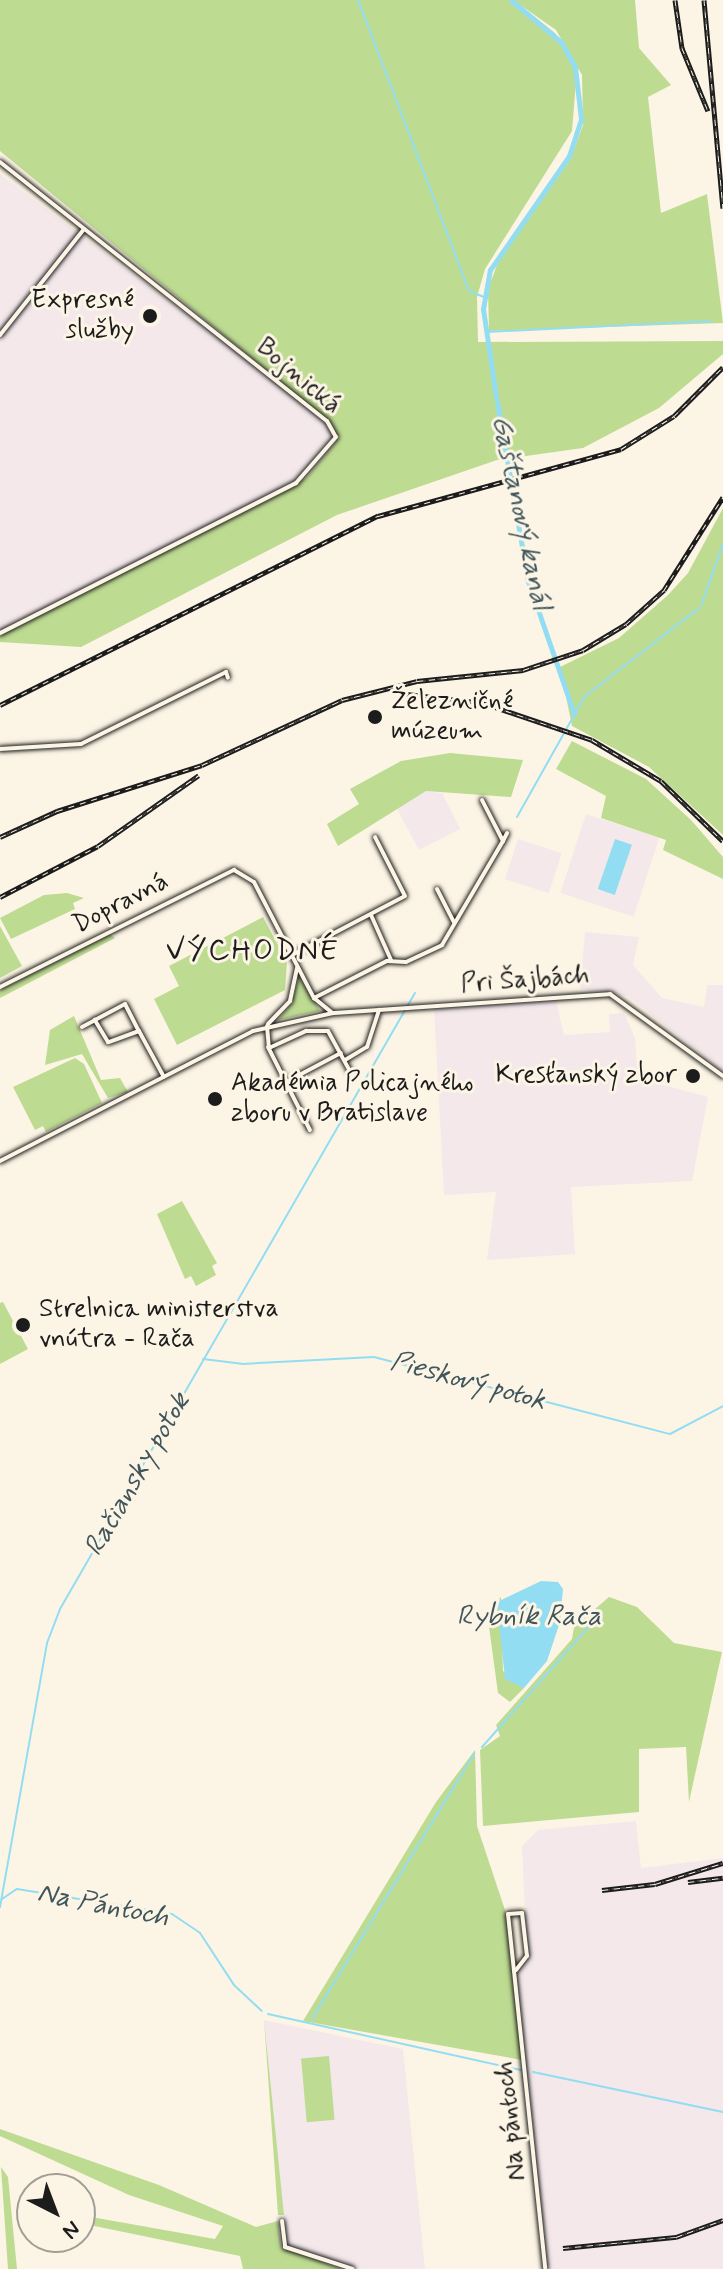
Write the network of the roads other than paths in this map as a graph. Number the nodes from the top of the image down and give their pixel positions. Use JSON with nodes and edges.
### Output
{"nodes":[{"id":1,"x":0,"y":162,"type":"edge"},
{"id":2,"x":84,"y":229,"type":"junction"},
{"id":3,"x":0,"y":335,"type":"edge"},
{"id":4,"x":0,"y":633,"type":"edge"},
{"id":5,"x":228,"y":678,"type":"dead end"},
{"id":6,"x":0,"y":749,"type":"edge"},
{"id":7,"x":482,"y":800,"type":"dead end"},
{"id":8,"x":507,"y":833,"type":"dead end"},
{"id":9,"x":375,"y":837,"type":"dead end"},
{"id":10,"x":503,"y":841,"type":"junction"},
{"id":11,"x":437,"y":889,"type":"dead end"},
{"id":12,"x":371,"y":914,"type":"junction"},
{"id":13,"x":454,"y":924,"type":"junction"},
{"id":14,"x":292,"y":955,"type":"junction"},
{"id":15,"x":391,"y":960,"type":"junction"},
{"id":16,"x":297,"y":966,"type":"junction"},
{"id":17,"x":0,"y":987,"type":"edge"},
{"id":18,"x":314,"y":998,"type":"junction"},
{"id":19,"x":379,"y":1010,"type":"junction"},
{"id":20,"x":333,"y":1013,"type":"junction"},
{"id":21,"x":95,"y":1020,"type":"junction"},
{"id":22,"x":266,"y":1026,"type":"junction"},
{"id":23,"x":82,"y":1027,"type":"dead end"},
{"id":24,"x":139,"y":1031,"type":"junction"},
{"id":25,"x":268,"y":1047,"type":"junction"},
{"id":26,"x":341,"y":1053,"type":"junction"},
{"id":27,"x":345,"y":1060,"type":"junction"},
{"id":28,"x":352,"y":1075,"type":"dead end"},
{"id":29,"x":720,"y":1075,"type":"edge"},
{"id":30,"x":164,"y":1077,"type":"junction"},
{"id":31,"x":286,"y":1082,"type":"junction"},
{"id":32,"x":310,"y":1130,"type":"dead end"},
{"id":33,"x":0,"y":1161,"type":"edge"},
{"id":34,"x":516,"y":1970,"type":"junction"},
{"id":35,"x":282,"y":2221,"type":"dead end"},
{"id":36,"x":353,"y":2269,"type":"edge"},
{"id":37,"x":545,"y":2269,"type":"edge"}],
"edges":[{"from":1,"to":2,"type":"street","name":"Bojnická"},
{"from":2,"to":3,"type":"street"},
{"from":2,"to":4,"type":"street","name":"Bojnická"},
{"from":5,"to":6,"type":"street"},
{"from":7,"to":10,"type":"street"},
{"from":8,"to":10,"type":"street","name":"Pri Šajbách"},
{"from":9,"to":12,"type":"street"},
{"from":10,"to":13,"type":"street","name":"Pri Šajbách"},
{"from":11,"to":13,"type":"street"},
{"from":12,"to":14,"type":"street"},
{"from":12,"to":15,"type":"street"},
{"from":13,"to":15,"type":"street","name":"Pri Šajbách"},
{"from":14,"to":16,"type":"street"},
{"from":14,"to":17,"type":"street","name":"Dopravná"},
{"from":15,"to":18,"type":"street","name":"Pri Šajbách"},
{"from":16,"to":18,"type":"street"},
{"from":16,"to":22,"type":"street"},
{"from":18,"to":20,"type":"street"},
{"from":19,"to":20,"type":"street","name":"Pri Šajbách"},
{"from":19,"to":27,"type":"street"},
{"from":19,"to":29,"type":"street","name":"Pri Šajbách"},
{"from":20,"to":22,"type":"street","name":"Pri Šajbách"},
{"from":21,"to":23,"type":"street"},
{"from":21,"to":24,"type":"street"},
{"from":21,"to":24,"type":"street"},
{"from":22,"to":25,"type":"street"},
{"from":22,"to":30,"type":"street"},
{"from":24,"to":30,"type":"street"},
{"from":25,"to":26,"type":"street"},
{"from":25,"to":31,"type":"street"},
{"from":26,"to":27,"type":"street"},
{"from":26,"to":31,"type":"street"},
{"from":27,"to":28,"type":"street"},
{"from":30,"to":33,"type":"street"},
{"from":31,"to":32,"type":"street"},
{"from":34,"to":34,"type":"street","name":"Na pántoch"},
{"from":34,"to":37,"type":"street","name":"Na pántoch"},
{"from":35,"to":36,"type":"street"}]}
